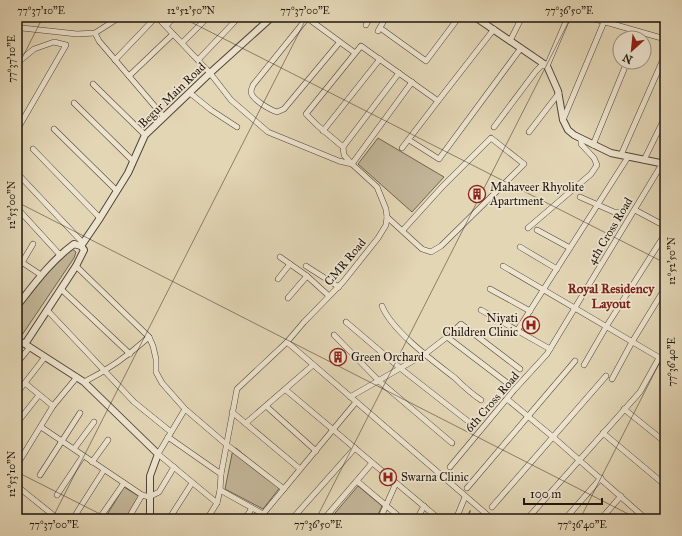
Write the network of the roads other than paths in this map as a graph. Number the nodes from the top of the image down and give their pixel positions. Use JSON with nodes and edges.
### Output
{"nodes":[{"id":1,"x":120,"y":17,"type":"edge"},
{"id":2,"x":156,"y":17,"type":"edge"},
{"id":3,"x":174,"y":17,"type":"edge"},
{"id":4,"x":208,"y":17,"type":"edge"},
{"id":5,"x":239,"y":17,"type":"edge"},
{"id":6,"x":272,"y":17,"type":"edge"},
{"id":7,"x":370,"y":17,"type":"edge"},
{"id":8,"x":386,"y":17,"type":"edge"},
{"id":9,"x":414,"y":17,"type":"edge"},
{"id":10,"x":418,"y":17,"type":"edge"},
{"id":11,"x":459,"y":17,"type":"edge"},
{"id":12,"x":475,"y":17,"type":"edge"},
{"id":13,"x":522,"y":17,"type":"edge"},
{"id":14,"x":568,"y":17,"type":"edge"},
{"id":15,"x":588,"y":17,"type":"edge"},
{"id":16,"x":306,"y":18,"type":"edge"},
{"id":17,"x":265,"y":19,"type":"edge"},
{"id":18,"x":604,"y":22,"type":"junction"},
{"id":19,"x":17,"y":24,"type":"edge"},
{"id":20,"x":366,"y":25,"type":"dead end"},
{"id":21,"x":166,"y":26,"type":"junction"},
{"id":22,"x":494,"y":29,"type":"junction"},
{"id":23,"x":633,"y":30,"type":"edge"},
{"id":24,"x":95,"y":33,"type":"junction"},
{"id":25,"x":173,"y":34,"type":"junction"},
{"id":26,"x":652,"y":35,"type":"edge"},
{"id":27,"x":665,"y":39,"type":"edge"},
{"id":28,"x":510,"y":41,"type":"junction"},
{"id":29,"x":182,"y":43,"type":"junction"},
{"id":30,"x":339,"y":43,"type":"junction"},
{"id":31,"x":521,"y":48,"type":"junction"},
{"id":32,"x":355,"y":54,"type":"junction"},
{"id":33,"x":665,"y":55,"type":"edge"},
{"id":34,"x":380,"y":59,"type":"junction"},
{"id":35,"x":115,"y":60,"type":"junction"},
{"id":36,"x":198,"y":60,"type":"junction"},
{"id":37,"x":17,"y":63,"type":"edge"},
{"id":38,"x":547,"y":66,"type":"junction"},
{"id":39,"x":624,"y":70,"type":"edge"},
{"id":40,"x":210,"y":73,"type":"junction"},
{"id":41,"x":399,"y":73,"type":"junction"},
{"id":42,"x":129,"y":76,"type":"junction"},
{"id":43,"x":412,"y":82,"type":"junction"},
{"id":44,"x":93,"y":84,"type":"dead end"},
{"id":45,"x":190,"y":93,"type":"junction"},
{"id":46,"x":559,"y":93,"type":"junction"},
{"id":47,"x":438,"y":101,"type":"junction"},
{"id":48,"x":74,"y":103,"type":"dead end"},
{"id":49,"x":164,"y":117,"type":"junction"},
{"id":50,"x":665,"y":117,"type":"edge"},
{"id":51,"x":564,"y":120,"type":"junction"},
{"id":52,"x":18,"y":127,"type":"edge"},
{"id":53,"x":237,"y":127,"type":"dead end"},
{"id":54,"x":494,"y":127,"type":"dead end"},
{"id":55,"x":54,"y":129,"type":"dead end"},
{"id":56,"x":323,"y":131,"type":"junction"},
{"id":57,"x":529,"y":132,"type":"dead end"},
{"id":58,"x":145,"y":135,"type":"junction"},
{"id":59,"x":581,"y":139,"type":"junction"},
{"id":60,"x":409,"y":140,"type":"junction"},
{"id":61,"x":593,"y":145,"type":"junction"},
{"id":62,"x":343,"y":147,"type":"junction"},
{"id":63,"x":402,"y":148,"type":"dead end"},
{"id":64,"x":33,"y":149,"type":"dead end"},
{"id":65,"x":621,"y":155,"type":"junction"},
{"id":66,"x":628,"y":157,"type":"junction"},
{"id":67,"x":644,"y":160,"type":"junction"},
{"id":68,"x":133,"y":161,"type":"junction"},
{"id":69,"x":352,"y":164,"type":"junction"},
{"id":70,"x":664,"y":164,"type":"edge"},
{"id":71,"x":17,"y":172,"type":"edge"},
{"id":72,"x":117,"y":191,"type":"junction"},
{"id":73,"x":580,"y":197,"type":"dead end"},
{"id":74,"x":597,"y":205,"type":"junction"},
{"id":75,"x":17,"y":208,"type":"edge"},
{"id":76,"x":635,"y":210,"type":"junction"},
{"id":77,"x":621,"y":212,"type":"dead end"},
{"id":78,"x":388,"y":217,"type":"junction"},
{"id":79,"x":100,"y":218,"type":"junction"},
{"id":80,"x":665,"y":226,"type":"edge"},
{"id":81,"x":528,"y":228,"type":"dead end"},
{"id":82,"x":403,"y":230,"type":"junction"},
{"id":83,"x":537,"y":230,"type":"dead end"},
{"id":84,"x":665,"y":234,"type":"edge"},
{"id":85,"x":33,"y":244,"type":"dead end"},
{"id":86,"x":82,"y":244,"type":"junction"},
{"id":87,"x":520,"y":247,"type":"dead end"},
{"id":88,"x":570,"y":248,"type":"junction"},
{"id":89,"x":60,"y":255,"type":"junction"},
{"id":90,"x":280,"y":257,"type":"dead end"},
{"id":91,"x":17,"y":259,"type":"edge"},
{"id":92,"x":22,"y":262,"type":"junction"},
{"id":93,"x":290,"y":264,"type":"junction"},
{"id":94,"x":76,"y":266,"type":"junction"},
{"id":95,"x":306,"y":266,"type":"dead end"},
{"id":96,"x":503,"y":266,"type":"dead end"},
{"id":97,"x":557,"y":269,"type":"junction"},
{"id":98,"x":17,"y":271,"type":"edge"},
{"id":99,"x":41,"y":275,"type":"junction"},
{"id":100,"x":307,"y":276,"type":"junction"},
{"id":101,"x":278,"y":279,"type":"dead end"},
{"id":102,"x":339,"y":286,"type":"junction"},
{"id":103,"x":665,"y":288,"type":"edge"},
{"id":104,"x":61,"y":289,"type":"junction"},
{"id":105,"x":490,"y":289,"type":"dead end"},
{"id":106,"x":543,"y":290,"type":"junction"},
{"id":107,"x":329,"y":296,"type":"junction"},
{"id":108,"x":288,"y":298,"type":"dead end"},
{"id":109,"x":17,"y":306,"type":"edge"},
{"id":110,"x":382,"y":306,"type":"dead end"},
{"id":111,"x":575,"y":309,"type":"junction"},
{"id":112,"x":47,"y":310,"type":"junction"},
{"id":113,"x":480,"y":310,"type":"dead end"},
{"id":114,"x":530,"y":311,"type":"junction"},
{"id":115,"x":346,"y":322,"type":"dead end"},
{"id":116,"x":606,"y":327,"type":"junction"},
{"id":117,"x":517,"y":332,"type":"junction"},
{"id":118,"x":334,"y":335,"type":"dead end"},
{"id":119,"x":149,"y":337,"type":"junction"},
{"id":120,"x":447,"y":337,"type":"junction"},
{"id":121,"x":17,"y":340,"type":"edge"},
{"id":122,"x":287,"y":342,"type":"junction"},
{"id":123,"x":632,"y":342,"type":"junction"},
{"id":124,"x":28,"y":345,"type":"junction"},
{"id":125,"x":550,"y":349,"type":"junction"},
{"id":126,"x":130,"y":354,"type":"junction"},
{"id":127,"x":425,"y":354,"type":"junction"},
{"id":128,"x":45,"y":357,"type":"junction"},
{"id":129,"x":659,"y":358,"type":"junction"},
{"id":130,"x":575,"y":361,"type":"dead end"},
{"id":131,"x":665,"y":361,"type":"edge"},
{"id":132,"x":17,"y":363,"type":"edge"},
{"id":133,"x":313,"y":365,"type":"junction"},
{"id":134,"x":584,"y":365,"type":"dead end"},
{"id":135,"x":400,"y":368,"type":"junction"},
{"id":136,"x":520,"y":369,"type":"dead end"},
{"id":137,"x":105,"y":371,"type":"junction"},
{"id":138,"x":77,"y":378,"type":"junction"},
{"id":139,"x":379,"y":381,"type":"junction"},
{"id":140,"x":84,"y":382,"type":"junction"},
{"id":141,"x":506,"y":382,"type":"dead end"},
{"id":142,"x":25,"y":383,"type":"junction"},
{"id":143,"x":286,"y":390,"type":"junction"},
{"id":144,"x":17,"y":393,"type":"edge"},
{"id":145,"x":39,"y":394,"type":"junction"},
{"id":146,"x":350,"y":397,"type":"junction"},
{"id":147,"x":507,"y":399,"type":"junction"},
{"id":148,"x":481,"y":400,"type":"dead end"},
{"id":149,"x":356,"y":402,"type":"junction"},
{"id":150,"x":53,"y":406,"type":"junction"},
{"id":151,"x":266,"y":406,"type":"junction"},
{"id":152,"x":185,"y":409,"type":"junction"},
{"id":153,"x":624,"y":409,"type":"junction"},
{"id":154,"x":232,"y":412,"type":"junction"},
{"id":155,"x":80,"y":413,"type":"dead end"},
{"id":156,"x":529,"y":417,"type":"junction"},
{"id":157,"x":94,"y":422,"type":"dead end"},
{"id":158,"x":469,"y":422,"type":"dead end"},
{"id":159,"x":17,"y":423,"type":"edge"},
{"id":160,"x":246,"y":423,"type":"junction"},
{"id":161,"x":41,"y":427,"type":"junction"},
{"id":162,"x":333,"y":430,"type":"junction"},
{"id":163,"x":171,"y":432,"type":"junction"},
{"id":164,"x":602,"y":433,"type":"junction"},
{"id":165,"x":168,"y":437,"type":"junction"},
{"id":166,"x":553,"y":437,"type":"junction"},
{"id":167,"x":108,"y":440,"type":"dead end"},
{"id":168,"x":61,"y":441,"type":"junction"},
{"id":169,"x":665,"y":442,"type":"edge"},
{"id":170,"x":452,"y":443,"type":"dead end"},
{"id":171,"x":227,"y":445,"type":"junction"},
{"id":172,"x":355,"y":448,"type":"junction"},
{"id":173,"x":74,"y":449,"type":"junction"},
{"id":174,"x":316,"y":451,"type":"junction"},
{"id":175,"x":158,"y":454,"type":"junction"},
{"id":176,"x":84,"y":456,"type":"junction"},
{"id":177,"x":579,"y":460,"type":"junction"},
{"id":178,"x":92,"y":462,"type":"junction"},
{"id":179,"x":372,"y":463,"type":"junction"},
{"id":180,"x":17,"y":465,"type":"edge"},
{"id":181,"x":174,"y":467,"type":"junction"},
{"id":182,"x":450,"y":467,"type":"dead end"},
{"id":183,"x":300,"y":469,"type":"junction"},
{"id":184,"x":104,"y":470,"type":"junction"},
{"id":185,"x":221,"y":474,"type":"junction"},
{"id":186,"x":40,"y":475,"type":"dead end"},
{"id":187,"x":601,"y":478,"type":"junction"},
{"id":188,"x":357,"y":481,"type":"junction"},
{"id":189,"x":124,"y":483,"type":"junction"},
{"id":190,"x":192,"y":483,"type":"junction"},
{"id":191,"x":396,"y":483,"type":"junction"},
{"id":192,"x":665,"y":485,"type":"edge"},
{"id":193,"x":17,"y":486,"type":"edge"},
{"id":194,"x":467,"y":488,"type":"dead end"},
{"id":195,"x":284,"y":489,"type":"junction"},
{"id":196,"x":220,"y":490,"type":"junction"},
{"id":197,"x":57,"y":495,"type":"dead end"},
{"id":198,"x":142,"y":495,"type":"junction"},
{"id":199,"x":621,"y":496,"type":"junction"},
{"id":200,"x":149,"y":497,"type":"junction"},
{"id":201,"x":465,"y":497,"type":"junction"},
{"id":202,"x":217,"y":503,"type":"junction"},
{"id":203,"x":386,"y":506,"type":"junction"},
{"id":204,"x":424,"y":506,"type":"junction"},
{"id":205,"x":492,"y":507,"type":"dead end"},
{"id":206,"x":252,"y":508,"type":"junction"},
{"id":207,"x":76,"y":514,"type":"dead end"},
{"id":208,"x":263,"y":514,"type":"junction"},
{"id":209,"x":58,"y":519,"type":"edge"},
{"id":210,"x":99,"y":519,"type":"edge"},
{"id":211,"x":128,"y":519,"type":"edge"},
{"id":212,"x":150,"y":519,"type":"edge"},
{"id":213,"x":168,"y":519,"type":"edge"},
{"id":214,"x":207,"y":519,"type":"edge"},
{"id":215,"x":245,"y":519,"type":"edge"},
{"id":216,"x":272,"y":519,"type":"edge"},
{"id":217,"x":292,"y":519,"type":"edge"},
{"id":218,"x":325,"y":519,"type":"edge"},
{"id":219,"x":380,"y":519,"type":"edge"},
{"id":220,"x":402,"y":519,"type":"edge"},
{"id":221,"x":417,"y":519,"type":"edge"},
{"id":222,"x":438,"y":519,"type":"edge"},
{"id":223,"x":456,"y":519,"type":"edge"},
{"id":224,"x":492,"y":519,"type":"edge"},
{"id":225,"x":527,"y":519,"type":"edge"},
{"id":226,"x":565,"y":519,"type":"edge"},
{"id":227,"x":601,"y":519,"type":"edge"},
{"id":228,"x":646,"y":519,"type":"edge"}],
"edges":[{"from":1,"to":24,"type":"street"},
{"from":2,"to":21,"type":"street"},
{"from":2,"to":35,"type":"street"},
{"from":3,"to":21,"type":"street"},
{"from":4,"to":29,"type":"street"},
{"from":5,"to":36,"type":"street"},
{"from":6,"to":17,"type":"street","name":"Begur Main Road"},
{"from":7,"to":20,"type":"street"},
{"from":8,"to":11,"type":"street"},
{"from":9,"to":10,"type":"street"},
{"from":12,"to":22,"type":"street"},
{"from":13,"to":28,"type":"street"},
{"from":14,"to":38,"type":"street"},
{"from":15,"to":18,"type":"street"},
{"from":16,"to":30,"type":"street"},
{"from":16,"to":30,"type":"street"},
{"from":17,"to":40,"type":"street","name":"Begur Main Road"},
{"from":18,"to":23,"type":"street"},
{"from":18,"to":51,"type":"street"},
{"from":19,"to":24,"type":"street"},
{"from":21,"to":25,"type":"street"},
{"from":22,"to":28,"type":"street"},
{"from":22,"to":47,"type":"street"},
{"from":24,"to":35,"type":"street"},
{"from":25,"to":29,"type":"street"},
{"from":25,"to":42,"type":"street"},
{"from":26,"to":27,"type":"street"},
{"from":28,"to":31,"type":"street"},
{"from":29,"to":36,"type":"street"},
{"from":30,"to":32,"type":"street"},
{"from":31,"to":38,"type":"street"},
{"from":31,"to":60,"type":"street"},
{"from":32,"to":34,"type":"street"},
{"from":32,"to":56,"type":"street"},
{"from":33,"to":65,"type":"street"},
{"from":34,"to":41,"type":"street"},
{"from":34,"to":56,"type":"street"},
{"from":35,"to":42,"type":"street"},
{"from":36,"to":40,"type":"street"},
{"from":37,"to":52,"type":"street"},
{"from":38,"to":46,"type":"street"},
{"from":38,"to":54,"type":"street"},
{"from":39,"to":61,"type":"street"},
{"from":40,"to":45,"type":"street","name":"Begur Main Road"},
{"from":40,"to":69,"type":"street"},
{"from":41,"to":43,"type":"street"},
{"from":41,"to":62,"type":"street"},
{"from":42,"to":49,"type":"street"},
{"from":43,"to":47,"type":"street"},
{"from":43,"to":69,"type":"street"},
{"from":44,"to":58,"type":"street"},
{"from":45,"to":49,"type":"street","name":"Begur Main Road"},
{"from":45,"to":53,"type":"street"},
{"from":46,"to":51,"type":"street"},
{"from":46,"to":57,"type":"street"},
{"from":47,"to":60,"type":"street"},
{"from":48,"to":68,"type":"street"},
{"from":49,"to":58,"type":"street","name":"Begur Main Road"},
{"from":50,"to":67,"type":"street"},
{"from":51,"to":59,"type":"street"},
{"from":55,"to":72,"type":"street"},
{"from":56,"to":62,"type":"street"},
{"from":58,"to":68,"type":"street","name":"Begur Main Road"},
{"from":59,"to":61,"type":"street"},
{"from":59,"to":81,"type":"street"},
{"from":60,"to":63,"type":"street"},
{"from":61,"to":65,"type":"street"},
{"from":62,"to":69,"type":"street"},
{"from":64,"to":79,"type":"street"},
{"from":65,"to":66,"type":"street"},
{"from":66,"to":67,"type":"street"},
{"from":66,"to":74,"type":"street"},
{"from":67,"to":70,"type":"street"},
{"from":68,"to":72,"type":"street","name":"Begur Main Road"},
{"from":69,"to":78,"type":"street"},
{"from":70,"to":76,"type":"street","name":"4th Cross Road"},
{"from":71,"to":86,"type":"street"},
{"from":72,"to":79,"type":"street","name":"Begur Main Road"},
{"from":73,"to":74,"type":"street"},
{"from":74,"to":77,"type":"street"},
{"from":74,"to":88,"type":"street"},
{"from":75,"to":89,"type":"street"},
{"from":76,"to":80,"type":"street"},
{"from":76,"to":111,"type":"street","name":"4th Cross Road"},
{"from":78,"to":82,"type":"street"},
{"from":78,"to":102,"type":"street","name":"CMR Road"},
{"from":79,"to":86,"type":"street","name":"Begur Main Road"},
{"from":82,"to":82,"type":"street"},
{"from":83,"to":88,"type":"street"},
{"from":84,"to":116,"type":"street"},
{"from":85,"to":92,"type":"street"},
{"from":86,"to":89,"type":"street"},
{"from":86,"to":94,"type":"street","name":"Begur Main Road"},
{"from":87,"to":97,"type":"street"},
{"from":88,"to":97,"type":"street"},
{"from":89,"to":99,"type":"street"},
{"from":90,"to":93,"type":"street"},
{"from":91,"to":92,"type":"street"},
{"from":92,"to":98,"type":"street"},
{"from":92,"to":99,"type":"street"},
{"from":93,"to":100,"type":"street"},
{"from":93,"to":101,"type":"street"},
{"from":94,"to":104,"type":"street"},
{"from":94,"to":119,"type":"street"},
{"from":95,"to":102,"type":"street"},
{"from":96,"to":106,"type":"street"},
{"from":97,"to":106,"type":"street"},
{"from":99,"to":109,"type":"street"},
{"from":100,"to":107,"type":"street"},
{"from":100,"to":108,"type":"street"},
{"from":102,"to":107,"type":"street","name":"CMR Road"},
{"from":103,"to":123,"type":"street"},
{"from":104,"to":112,"type":"street"},
{"from":104,"to":126,"type":"street"},
{"from":105,"to":114,"type":"street"},
{"from":106,"to":111,"type":"street"},
{"from":106,"to":114,"type":"street"},
{"from":107,"to":122,"type":"street","name":"CMR Road"},
{"from":110,"to":127,"type":"street"},
{"from":111,"to":116,"type":"street"},
{"from":111,"to":125,"type":"street","name":"4th Cross Road"},
{"from":112,"to":124,"type":"street"},
{"from":112,"to":137,"type":"street"},
{"from":113,"to":117,"type":"street"},
{"from":114,"to":117,"type":"street"},
{"from":115,"to":135,"type":"street"},
{"from":116,"to":123,"type":"street"},
{"from":116,"to":134,"type":"street"},
{"from":117,"to":125,"type":"street"},
{"from":118,"to":139,"type":"street"},
{"from":119,"to":126,"type":"street"},
{"from":119,"to":152,"type":"street"},
{"from":120,"to":127,"type":"street"},
{"from":120,"to":136,"type":"street"},
{"from":120,"to":141,"type":"street"},
{"from":121,"to":124,"type":"street"},
{"from":122,"to":133,"type":"street"},
{"from":122,"to":154,"type":"street","name":"CMR Road"},
{"from":123,"to":129,"type":"street"},
{"from":123,"to":166,"type":"street"},
{"from":124,"to":128,"type":"street"},
{"from":124,"to":132,"type":"street"},
{"from":125,"to":147,"type":"street","name":"6th Cross Road"},
{"from":126,"to":137,"type":"street"},
{"from":127,"to":135,"type":"street"},
{"from":127,"to":148,"type":"street"},
{"from":128,"to":138,"type":"street"},
{"from":128,"to":142,"type":"street"},
{"from":129,"to":131,"type":"street"},
{"from":129,"to":153,"type":"street"},
{"from":130,"to":156,"type":"street"},
{"from":133,"to":143,"type":"street"},
{"from":133,"to":146,"type":"street"},
{"from":135,"to":139,"type":"street"},
{"from":135,"to":158,"type":"street"},
{"from":137,"to":140,"type":"street"},
{"from":137,"to":163,"type":"street"},
{"from":138,"to":140,"type":"street"},
{"from":138,"to":150,"type":"street"},
{"from":139,"to":146,"type":"street"},
{"from":139,"to":170,"type":"street"},
{"from":140,"to":175,"type":"street"},
{"from":142,"to":144,"type":"street"},
{"from":142,"to":145,"type":"street"},
{"from":143,"to":151,"type":"street"},
{"from":143,"to":162,"type":"street"},
{"from":145,"to":150,"type":"street"},
{"from":145,"to":159,"type":"street"},
{"from":146,"to":149,"type":"street"},
{"from":147,"to":156,"type":"street"},
{"from":147,"to":182,"type":"street","name":"6th Cross Road"},
{"from":149,"to":162,"type":"street"},
{"from":149,"to":201,"type":"street"},
{"from":150,"to":161,"type":"street"},
{"from":151,"to":160,"type":"street"},
{"from":151,"to":174,"type":"street"},
{"from":152,"to":163,"type":"street"},
{"from":152,"to":171,"type":"street"},
{"from":153,"to":164,"type":"street"},
{"from":153,"to":169,"type":"street"},
{"from":154,"to":160,"type":"street"},
{"from":154,"to":171,"type":"street","name":"CMR Road"},
{"from":155,"to":168,"type":"street"},
{"from":156,"to":166,"type":"street"},
{"from":156,"to":194,"type":"street"},
{"from":157,"to":173,"type":"street"},
{"from":160,"to":183,"type":"street"},
{"from":161,"to":168,"type":"street"},
{"from":161,"to":180,"type":"street"},
{"from":162,"to":172,"type":"street"},
{"from":162,"to":174,"type":"street"},
{"from":163,"to":165,"type":"street"},
{"from":164,"to":177,"type":"street"},
{"from":164,"to":192,"type":"street"},
{"from":165,"to":175,"type":"street"},
{"from":165,"to":185,"type":"street"},
{"from":166,"to":177,"type":"street"},
{"from":166,"to":205,"type":"street"},
{"from":167,"to":178,"type":"street"},
{"from":168,"to":173,"type":"street"},
{"from":168,"to":186,"type":"street"},
{"from":171,"to":185,"type":"street","name":"CMR Road"},
{"from":171,"to":195,"type":"street"},
{"from":172,"to":179,"type":"street"},
{"from":172,"to":217,"type":"street"},
{"from":173,"to":176,"type":"street"},
{"from":174,"to":183,"type":"street"},
{"from":175,"to":181,"type":"street"},
{"from":175,"to":200,"type":"street"},
{"from":176,"to":178,"type":"street"},
{"from":176,"to":197,"type":"street"},
{"from":177,"to":187,"type":"street"},
{"from":177,"to":225,"type":"street"},
{"from":178,"to":184,"type":"street"},
{"from":179,"to":188,"type":"street"},
{"from":179,"to":191,"type":"street"},
{"from":181,"to":190,"type":"street"},
{"from":181,"to":200,"type":"street"},
{"from":183,"to":195,"type":"street"},
{"from":184,"to":189,"type":"street"},
{"from":184,"to":207,"type":"street"},
{"from":185,"to":196,"type":"street","name":"CMR Road"},
{"from":187,"to":199,"type":"street"},
{"from":187,"to":226,"type":"street"},
{"from":188,"to":203,"type":"street"},
{"from":188,"to":218,"type":"street"},
{"from":189,"to":198,"type":"street"},
{"from":189,"to":210,"type":"street"},
{"from":190,"to":202,"type":"street"},
{"from":190,"to":213,"type":"street"},
{"from":191,"to":203,"type":"street"},
{"from":191,"to":204,"type":"street"},
{"from":193,"to":209,"type":"street"},
{"from":195,"to":208,"type":"street"},
{"from":196,"to":202,"type":"street","name":"CMR Road"},
{"from":196,"to":206,"type":"street"},
{"from":198,"to":200,"type":"street"},
{"from":198,"to":211,"type":"street"},
{"from":199,"to":227,"type":"street"},
{"from":199,"to":228,"type":"street"},
{"from":200,"to":212,"type":"street"},
{"from":201,"to":223,"type":"street"},
{"from":201,"to":224,"type":"street"},
{"from":202,"to":214,"type":"street","name":"CMR Road"},
{"from":203,"to":219,"type":"street"},
{"from":203,"to":220,"type":"street"},
{"from":204,"to":221,"type":"street"},
{"from":204,"to":222,"type":"street"},
{"from":206,"to":208,"type":"street"},
{"from":206,"to":215,"type":"street"},
{"from":208,"to":216,"type":"street"}]}
